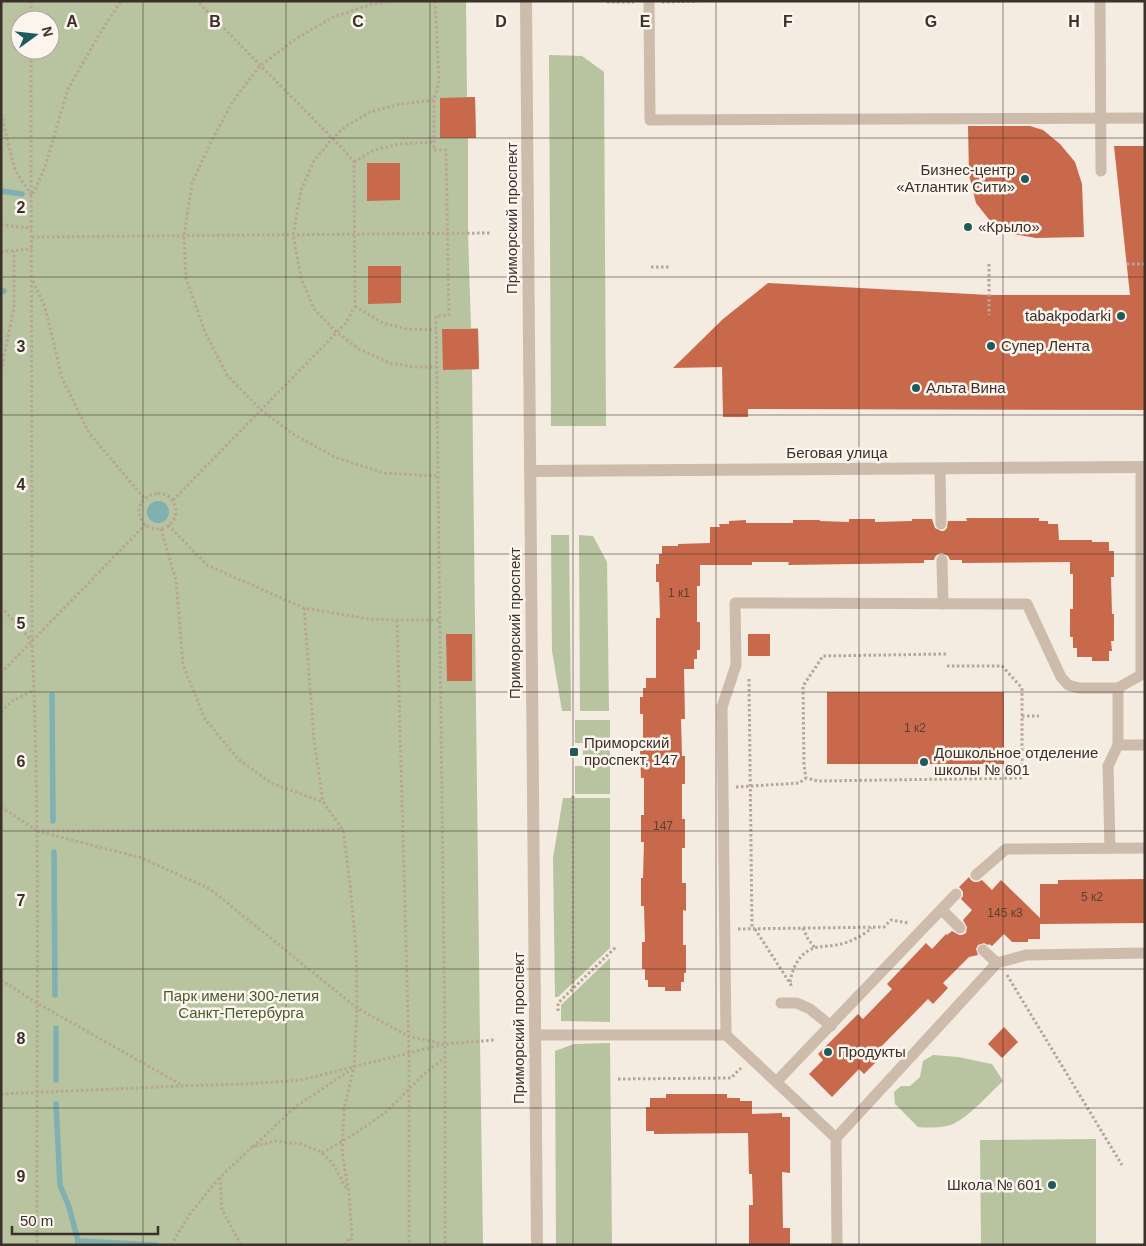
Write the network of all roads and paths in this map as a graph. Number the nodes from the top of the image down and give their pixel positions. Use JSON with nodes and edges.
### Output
{"nodes":[{"id":1,"x":121,"y":1,"type":"edge"},
{"id":2,"x":197,"y":1,"type":"edge"},
{"id":3,"x":392,"y":1,"type":"edge"},
{"id":4,"x":435,"y":1,"type":"edge"},
{"id":5,"x":526,"y":1,"type":"edge"},
{"id":6,"x":649,"y":1,"type":"edge"},
{"id":7,"x":1100,"y":1,"type":"edge"},
{"id":8,"x":31,"y":60,"type":"edge"},
{"id":9,"x":260,"y":66,"type":"junction"},
{"id":10,"x":434,"y":100,"type":"junction"},
{"id":11,"x":1,"y":114,"type":"edge"},
{"id":12,"x":1101,"y":118,"type":"junction"},
{"id":13,"x":1145,"y":118,"type":"edge"},
{"id":14,"x":332,"y":139,"type":"junction"},
{"id":15,"x":434,"y":142,"type":"junction"},
{"id":16,"x":354,"y":162,"type":"junction"},
{"id":17,"x":1101,"y":171,"type":"dead end"},
{"id":18,"x":32,"y":196,"type":"junction"},
{"id":19,"x":1,"y":225,"type":"edge"},
{"id":20,"x":32,"y":228,"type":"junction"},
{"id":21,"x":490,"y":233,"type":"dead end"},
{"id":22,"x":355,"y":234,"type":"junction"},
{"id":23,"x":448,"y":234,"type":"junction"},
{"id":24,"x":293,"y":235,"type":"junction"},
{"id":25,"x":184,"y":236,"type":"junction"},
{"id":26,"x":32,"y":237,"type":"junction"},
{"id":27,"x":32,"y":249,"type":"junction"},
{"id":28,"x":14,"y":251,"type":"junction"},
{"id":29,"x":1,"y":252,"type":"edge"},
{"id":30,"x":989,"y":264,"type":"dead end"},
{"id":31,"x":1127,"y":264,"type":"dead end"},
{"id":32,"x":1145,"y":264,"type":"edge"},
{"id":33,"x":669,"y":266,"type":"dead end"},
{"id":34,"x":651,"y":267,"type":"dead end"},
{"id":35,"x":32,"y":278,"type":"junction"},
{"id":36,"x":355,"y":306,"type":"junction"},
{"id":37,"x":989,"y":315,"type":"dead end"},
{"id":38,"x":436,"y":330,"type":"junction"},
{"id":39,"x":336,"y":332,"type":"junction"},
{"id":40,"x":436,"y":367,"type":"junction"},
{"id":41,"x":1,"y":371,"type":"edge"},
{"id":42,"x":261,"y":410,"type":"junction"},
{"id":43,"x":1143,"y":467,"type":"edge"},
{"id":44,"x":940,"y":468,"type":"junction"},
{"id":45,"x":530,"y":471,"type":"junction"},
{"id":46,"x":437,"y":476,"type":"junction"},
{"id":47,"x":144,"y":499,"type":"junction"},
{"id":48,"x":173,"y":500,"type":"junction"},
{"id":49,"x":941,"y":524,"type":"dead end"},
{"id":50,"x":168,"y":525,"type":"junction"},
{"id":51,"x":145,"y":526,"type":"junction"},
{"id":52,"x":161,"y":529,"type":"junction"},
{"id":53,"x":942,"y":560,"type":"dead end"},
{"id":54,"x":943,"y":604,"type":"junction"},
{"id":55,"x":1,"y":607,"type":"edge"},
{"id":56,"x":304,"y":608,"type":"junction"},
{"id":57,"x":397,"y":620,"type":"junction"},
{"id":58,"x":440,"y":620,"type":"junction"},
{"id":59,"x":32,"y":641,"type":"junction"},
{"id":60,"x":946,"y":654,"type":"dead end"},
{"id":61,"x":947,"y":666,"type":"dead end"},
{"id":62,"x":1,"y":673,"type":"edge"},
{"id":63,"x":748,"y":674,"type":"dead end"},
{"id":64,"x":1118,"y":688,"type":"junction"},
{"id":65,"x":34,"y":690,"type":"junction"},
{"id":66,"x":1,"y":712,"type":"edge"},
{"id":67,"x":1022,"y":716,"type":"junction"},
{"id":68,"x":1039,"y":716,"type":"dead end"},
{"id":69,"x":1118,"y":745,"type":"junction"},
{"id":70,"x":1145,"y":745,"type":"edge"},
{"id":71,"x":806,"y":778,"type":"junction"},
{"id":72,"x":750,"y":786,"type":"junction"},
{"id":73,"x":723,"y":787,"type":"junction"},
{"id":74,"x":573,"y":796,"type":"dead end"},
{"id":75,"x":322,"y":802,"type":"junction"},
{"id":76,"x":1,"y":807,"type":"edge"},
{"id":77,"x":343,"y":830,"type":"junction"},
{"id":78,"x":37,"y":831,"type":"junction"},
{"id":79,"x":1110,"y":848,"type":"junction"},
{"id":80,"x":1145,"y":848,"type":"edge"},
{"id":81,"x":976,"y":875,"type":"dead end"},
{"id":82,"x":956,"y":894,"type":"dead end"},
{"id":83,"x":942,"y":910,"type":"junction"},
{"id":84,"x":927,"y":925,"type":"junction"},
{"id":85,"x":873,"y":927,"type":"junction"},
{"id":86,"x":803,"y":928,"type":"junction"},
{"id":87,"x":960,"y":928,"type":"dead end"},
{"id":88,"x":725,"y":929,"type":"junction"},
{"id":89,"x":754,"y":929,"type":"junction"},
{"id":90,"x":617,"y":946,"type":"dead end"},
{"id":91,"x":815,"y":948,"type":"junction"},
{"id":92,"x":983,"y":950,"type":"dead end"},
{"id":93,"x":1145,"y":953,"type":"edge"},
{"id":94,"x":997,"y":963,"type":"junction"},
{"id":95,"x":1,"y":980,"type":"edge"},
{"id":96,"x":790,"y":982,"type":"junction"},
{"id":97,"x":574,"y":988,"type":"junction"},
{"id":98,"x":781,"y":1003,"type":"dead end"},
{"id":99,"x":797,"y":1003,"type":"junction"},
{"id":100,"x":37,"y":1004,"type":"junction"},
{"id":101,"x":357,"y":1008,"type":"junction"},
{"id":102,"x":558,"y":1011,"type":"dead end"},
{"id":103,"x":831,"y":1026,"type":"junction"},
{"id":104,"x":726,"y":1034,"type":"junction"},
{"id":105,"x":535,"y":1035,"type":"junction"},
{"id":106,"x":408,"y":1036,"type":"junction"},
{"id":107,"x":495,"y":1040,"type":"dead end"},
{"id":108,"x":445,"y":1044,"type":"junction"},
{"id":109,"x":409,"y":1053,"type":"junction"},
{"id":110,"x":444,"y":1058,"type":"junction"},
{"id":111,"x":752,"y":1058,"type":"junction"},
{"id":112,"x":354,"y":1067,"type":"junction"},
{"id":113,"x":618,"y":1079,"type":"dead end"},
{"id":114,"x":777,"y":1081,"type":"junction"},
{"id":115,"x":181,"y":1086,"type":"junction"},
{"id":116,"x":408,"y":1090,"type":"junction"},
{"id":117,"x":36,"y":1092,"type":"junction"},
{"id":118,"x":1,"y":1094,"type":"edge"},
{"id":119,"x":836,"y":1138,"type":"junction"},
{"id":120,"x":343,"y":1141,"type":"junction"},
{"id":121,"x":252,"y":1147,"type":"junction"},
{"id":122,"x":322,"y":1154,"type":"junction"},
{"id":123,"x":1122,"y":1165,"type":"dead end"},
{"id":124,"x":220,"y":1177,"type":"junction"},
{"id":125,"x":349,"y":1194,"type":"junction"},
{"id":126,"x":352,"y":1236,"type":"junction"},
{"id":127,"x":37,"y":1245,"type":"edge"},
{"id":128,"x":171,"y":1245,"type":"edge"},
{"id":129,"x":240,"y":1245,"type":"edge"},
{"id":130,"x":344,"y":1245,"type":"edge"},
{"id":131,"x":351,"y":1245,"type":"edge"},
{"id":132,"x":409,"y":1245,"type":"edge"},
{"id":133,"x":445,"y":1245,"type":"edge"},
{"id":134,"x":537,"y":1245,"type":"edge"},
{"id":135,"x":837,"y":1245,"type":"edge"}],
"edges":[{"from":1,"to":18,"type":"path"},
{"from":2,"to":9,"type":"path"},
{"from":3,"to":9,"type":"path"},
{"from":4,"to":10,"type":"path"},
{"from":5,"to":45,"type":"street","name":"Приморский проспект"},
{"from":6,"to":12,"type":"lane"},
{"from":7,"to":12,"type":"lane"},
{"from":8,"to":18,"type":"path"},
{"from":9,"to":14,"type":"path"},
{"from":9,"to":25,"type":"path"},
{"from":10,"to":14,"type":"path"},
{"from":10,"to":15,"type":"path"},
{"from":11,"to":18,"type":"path"},
{"from":12,"to":13,"type":"lane"},
{"from":12,"to":17,"type":"lane"},
{"from":14,"to":16,"type":"path"},
{"from":14,"to":24,"type":"path"},
{"from":15,"to":16,"type":"path"},
{"from":15,"to":23,"type":"path"},
{"from":16,"to":22,"type":"path"},
{"from":18,"to":20,"type":"path"},
{"from":19,"to":20,"type":"path"},
{"from":20,"to":26,"type":"path"},
{"from":21,"to":23,"type":"path"},
{"from":22,"to":23,"type":"path"},
{"from":22,"to":24,"type":"path"},
{"from":22,"to":36,"type":"path"},
{"from":23,"to":38,"type":"path"},
{"from":24,"to":25,"type":"path"},
{"from":24,"to":39,"type":"path"},
{"from":25,"to":26,"type":"path"},
{"from":25,"to":42,"type":"path"},
{"from":26,"to":27,"type":"path"},
{"from":27,"to":28,"type":"path"},
{"from":27,"to":35,"type":"path"},
{"from":28,"to":29,"type":"path"},
{"from":28,"to":41,"type":"path"},
{"from":30,"to":37,"type":"path"},
{"from":31,"to":32,"type":"path"},
{"from":33,"to":34,"type":"path"},
{"from":35,"to":47,"type":"path"},
{"from":35,"to":59,"type":"path"},
{"from":36,"to":38,"type":"path"},
{"from":36,"to":39,"type":"path"},
{"from":38,"to":40,"type":"path"},
{"from":39,"to":40,"type":"path"},
{"from":39,"to":42,"type":"path"},
{"from":40,"to":46,"type":"path"},
{"from":42,"to":46,"type":"path"},
{"from":42,"to":48,"type":"path"},
{"from":43,"to":44,"type":"street","name":"Беговая улица"},
{"from":43,"to":64,"type":"lane"},
{"from":44,"to":45,"type":"street","name":"Беговая улица"},
{"from":44,"to":49,"type":"lane"},
{"from":45,"to":105,"type":"street","name":"Приморский проспект"},
{"from":46,"to":58,"type":"path"},
{"from":47,"to":48,"type":"path"},
{"from":47,"to":51,"type":"path"},
{"from":48,"to":50,"type":"path"},
{"from":50,"to":52,"type":"path"},
{"from":50,"to":56,"type":"path"},
{"from":51,"to":52,"type":"path"},
{"from":51,"to":59,"type":"path"},
{"from":52,"to":75,"type":"path"},
{"from":53,"to":54,"type":"lane"},
{"from":54,"to":64,"type":"lane"},
{"from":54,"to":73,"type":"lane"},
{"from":55,"to":59,"type":"path"},
{"from":56,"to":57,"type":"path"},
{"from":56,"to":75,"type":"path"},
{"from":57,"to":58,"type":"path"},
{"from":57,"to":106,"type":"path"},
{"from":58,"to":108,"type":"path"},
{"from":59,"to":62,"type":"path"},
{"from":59,"to":65,"type":"path"},
{"from":60,"to":71,"type":"path"},
{"from":61,"to":67,"type":"path"},
{"from":63,"to":72,"type":"path"},
{"from":64,"to":69,"type":"lane"},
{"from":65,"to":66,"type":"path"},
{"from":65,"to":78,"type":"path"},
{"from":67,"to":68,"type":"path"},
{"from":67,"to":71,"type":"path"},
{"from":69,"to":70,"type":"lane"},
{"from":69,"to":79,"type":"lane"},
{"from":71,"to":72,"type":"path"},
{"from":72,"to":73,"type":"path"},
{"from":72,"to":89,"type":"path"},
{"from":73,"to":88,"type":"lane"},
{"from":74,"to":97,"type":"path"},
{"from":75,"to":77,"type":"path"},
{"from":76,"to":78,"type":"path"},
{"from":77,"to":78,"type":"path"},
{"from":77,"to":101,"type":"path"},
{"from":78,"to":100,"type":"path"},
{"from":78,"to":101,"type":"path"},
{"from":79,"to":80,"type":"lane"},
{"from":79,"to":81,"type":"lane"},
{"from":82,"to":83,"type":"lane"},
{"from":83,"to":84,"type":"lane"},
{"from":83,"to":87,"type":"lane"},
{"from":84,"to":85,"type":"path"},
{"from":84,"to":103,"type":"lane"},
{"from":85,"to":86,"type":"path"},
{"from":85,"to":91,"type":"path"},
{"from":86,"to":89,"type":"path"},
{"from":86,"to":91,"type":"path"},
{"from":88,"to":89,"type":"path"},
{"from":88,"to":104,"type":"lane"},
{"from":89,"to":96,"type":"path"},
{"from":90,"to":97,"type":"path"},
{"from":91,"to":96,"type":"path"},
{"from":92,"to":94,"type":"lane"},
{"from":93,"to":94,"type":"lane"},
{"from":94,"to":119,"type":"lane"},
{"from":94,"to":123,"type":"path"},
{"from":95,"to":100,"type":"path"},
{"from":96,"to":99,"type":"path"},
{"from":97,"to":102,"type":"path"},
{"from":98,"to":99,"type":"lane"},
{"from":99,"to":103,"type":"lane"},
{"from":100,"to":115,"type":"path"},
{"from":100,"to":117,"type":"path"},
{"from":101,"to":106,"type":"path"},
{"from":101,"to":112,"type":"path"},
{"from":103,"to":114,"type":"lane"},
{"from":104,"to":105,"type":"lane"},
{"from":104,"to":111,"type":"lane"},
{"from":105,"to":134,"type":"street","name":"Приморский проспект"},
{"from":106,"to":108,"type":"path"},
{"from":106,"to":109,"type":"path"},
{"from":107,"to":108,"type":"path"},
{"from":108,"to":109,"type":"path"},
{"from":108,"to":110,"type":"path"},
{"from":109,"to":112,"type":"path"},
{"from":109,"to":116,"type":"path"},
{"from":110,"to":116,"type":"path"},
{"from":110,"to":133,"type":"path"},
{"from":111,"to":113,"type":"path"},
{"from":111,"to":114,"type":"lane"},
{"from":112,"to":115,"type":"path"},
{"from":112,"to":120,"type":"path"},
{"from":112,"to":121,"type":"path"},
{"from":114,"to":119,"type":"lane"},
{"from":115,"to":117,"type":"path"},
{"from":116,"to":120,"type":"path"},
{"from":116,"to":132,"type":"path"},
{"from":117,"to":118,"type":"path"},
{"from":117,"to":127,"type":"path"},
{"from":119,"to":135,"type":"lane"},
{"from":120,"to":122,"type":"path"},
{"from":120,"to":125,"type":"path"},
{"from":121,"to":122,"type":"path"},
{"from":121,"to":124,"type":"path"},
{"from":122,"to":125,"type":"path"},
{"from":124,"to":128,"type":"path"},
{"from":124,"to":129,"type":"path"},
{"from":125,"to":126,"type":"path"},
{"from":126,"to":130,"type":"path"},
{"from":126,"to":131,"type":"path"}]}
